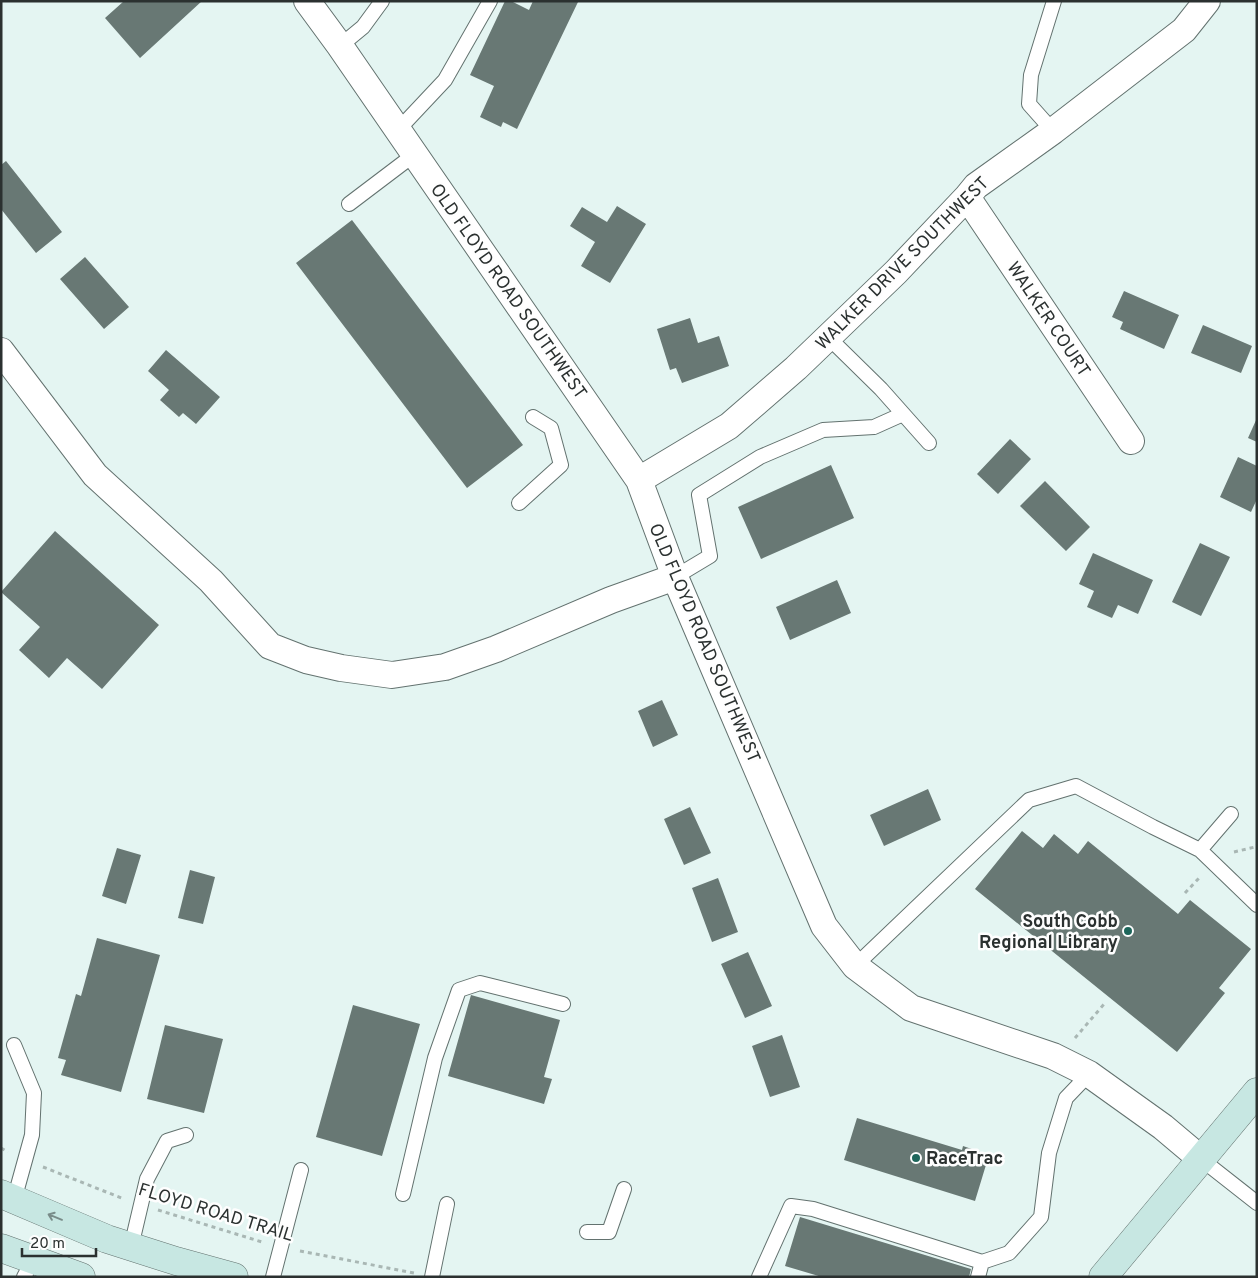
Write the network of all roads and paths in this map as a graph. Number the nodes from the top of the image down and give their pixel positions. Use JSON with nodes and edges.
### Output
{"nodes":[{"id":1,"x":307,"y":1,"type":"edge"},
{"id":2,"x":382,"y":1,"type":"edge"},
{"id":3,"x":490,"y":1,"type":"edge"},
{"id":4,"x":1054,"y":1,"type":"edge"},
{"id":5,"x":1207,"y":1,"type":"edge"},
{"id":6,"x":340,"y":46,"type":"junction"},
{"id":7,"x":398,"y":130,"type":"junction"},
{"id":8,"x":1053,"y":132,"type":"junction"},
{"id":9,"x":415,"y":154,"type":"junction"},
{"id":10,"x":967,"y":197,"type":"junction"},
{"id":11,"x":349,"y":204,"type":"dead end"},
{"id":12,"x":828,"y":337,"type":"junction"},
{"id":13,"x":1,"y":351,"type":"edge"},
{"id":14,"x":903,"y":414,"type":"junction"},
{"id":15,"x":533,"y":417,"type":"dead end"},
{"id":16,"x":1131,"y":441,"type":"dead end"},
{"id":17,"x":929,"y":443,"type":"dead end"},
{"id":18,"x":639,"y":480,"type":"junction"},
{"id":19,"x":519,"y":503,"type":"dead end"},
{"id":20,"x":675,"y":577,"type":"junction"},
{"id":21,"x":1231,"y":814,"type":"dead end"},
{"id":22,"x":1257,"y":845,"type":"edge"},
{"id":23,"x":1200,"y":850,"type":"junction"},
{"id":24,"x":1234,"y":852,"type":"dead end"},
{"id":25,"x":1204,"y":874,"type":"dead end"},
{"id":26,"x":1184,"y":893,"type":"dead end"},
{"id":27,"x":1257,"y":906,"type":"edge"},
{"id":28,"x":855,"y":966,"type":"junction"},
{"id":29,"x":1106,"y":1003,"type":"dead end"},
{"id":30,"x":563,"y":1004,"type":"dead end"},
{"id":31,"x":1075,"y":1038,"type":"dead end"},
{"id":32,"x":14,"y":1045,"type":"dead end"},
{"id":33,"x":1089,"y":1074,"type":"junction"},
{"id":34,"x":1253,"y":1103,"type":"edge"},
{"id":35,"x":186,"y":1135,"type":"dead end"},
{"id":36,"x":1,"y":1148,"type":"edge"},
{"id":37,"x":1201,"y":1159,"type":"junction"},
{"id":38,"x":25,"y":1160,"type":"junction"},
{"id":39,"x":301,"y":1170,"type":"dead end"},
{"id":40,"x":624,"y":1189,"type":"dead end"},
{"id":41,"x":403,"y":1194,"type":"dead end"},
{"id":42,"x":8,"y":1197,"type":"edge"},
{"id":43,"x":1257,"y":1203,"type":"edge"},
{"id":44,"x":447,"y":1204,"type":"dead end"},
{"id":45,"x":141,"y":1205,"type":"junction"},
{"id":46,"x":587,"y":1232,"type":"dead end"},
{"id":47,"x":131,"y":1247,"type":"junction"},
{"id":48,"x":281,"y":1247,"type":"junction"},
{"id":49,"x":1,"y":1248,"type":"edge"},
{"id":50,"x":982,"y":1262,"type":"junction"},
{"id":51,"x":28,"y":1268,"type":"edge"},
{"id":52,"x":427,"y":1276,"type":"edge"},
{"id":53,"x":761,"y":1276,"type":"edge"},
{"id":54,"x":81,"y":1277,"type":"edge"},
{"id":55,"x":234,"y":1277,"type":"edge"},
{"id":56,"x":273,"y":1277,"type":"edge"},
{"id":57,"x":978,"y":1277,"type":"edge"},
{"id":58,"x":1103,"y":1277,"type":"edge"}],
"edges":[{"from":1,"to":6,"type":"street","name":"OLD FLOYD ROAD SOUTHWEST"},
{"from":2,"to":6,"type":"lane"},
{"from":3,"to":7,"type":"lane"},
{"from":4,"to":8,"type":"lane"},
{"from":5,"to":8,"type":"street","name":"WALKER DRIVE SOUTHWEST"},
{"from":6,"to":7,"type":"street","name":"OLD FLOYD ROAD SOUTHWEST"},
{"from":7,"to":9,"type":"street","name":"OLD FLOYD ROAD SOUTHWEST"},
{"from":8,"to":10,"type":"street","name":"WALKER DRIVE SOUTHWEST"},
{"from":9,"to":11,"type":"lane"},
{"from":9,"to":18,"type":"street","name":"OLD FLOYD ROAD SOUTHWEST"},
{"from":10,"to":12,"type":"street","name":"WALKER DRIVE SOUTHWEST"},
{"from":10,"to":16,"type":"street","name":"WALKER COURT"},
{"from":12,"to":14,"type":"lane"},
{"from":12,"to":18,"type":"street","name":"WALKER DRIVE SOUTHWEST"},
{"from":13,"to":20,"type":"street"},
{"from":14,"to":17,"type":"lane"},
{"from":14,"to":20,"type":"lane"},
{"from":15,"to":19,"type":"lane"},
{"from":18,"to":20,"type":"street","name":"OLD FLOYD ROAD SOUTHWEST"},
{"from":20,"to":28,"type":"street","name":"OLD FLOYD ROAD SOUTHWEST"},
{"from":21,"to":23,"type":"lane"},
{"from":22,"to":24,"type":"path"},
{"from":23,"to":27,"type":"lane"},
{"from":23,"to":28,"type":"lane"},
{"from":25,"to":26,"type":"path"},
{"from":28,"to":33,"type":"street","name":"OLD FLOYD ROAD SOUTHWEST"},
{"from":29,"to":31,"type":"path"},
{"from":30,"to":41,"type":"lane"},
{"from":32,"to":38,"type":"lane"},
{"from":33,"to":37,"type":"street","name":"OLD FLOYD ROAD SOUTHWEST"},
{"from":33,"to":50,"type":"lane"},
{"from":34,"to":37,"type":"main road"},
{"from":35,"to":45,"type":"lane"},
{"from":36,"to":38,"type":"path","name":"FLOYD ROAD TRAIL"},
{"from":37,"to":43,"type":"lane"},
{"from":37,"to":58,"type":"main road"},
{"from":38,"to":42,"type":"lane"},
{"from":38,"to":45,"type":"path","name":"FLOYD ROAD TRAIL"},
{"from":39,"to":48,"type":"lane"},
{"from":40,"to":46,"type":"lane"},
{"from":47,"to":42,"type":"main road","one_way":true},
{"from":44,"to":52,"type":"lane"},
{"from":45,"to":47,"type":"lane"},
{"from":45,"to":48,"type":"path","name":"FLOYD ROAD TRAIL"},
{"from":47,"to":55,"type":"main road"},
{"from":48,"to":52,"type":"path","name":"FLOYD ROAD TRAIL"},
{"from":48,"to":56,"type":"lane"},
{"from":49,"to":51,"type":"main road"},
{"from":50,"to":53,"type":"lane"},
{"from":50,"to":57,"type":"lane"},
{"from":51,"to":54,"type":"main road"}]}
